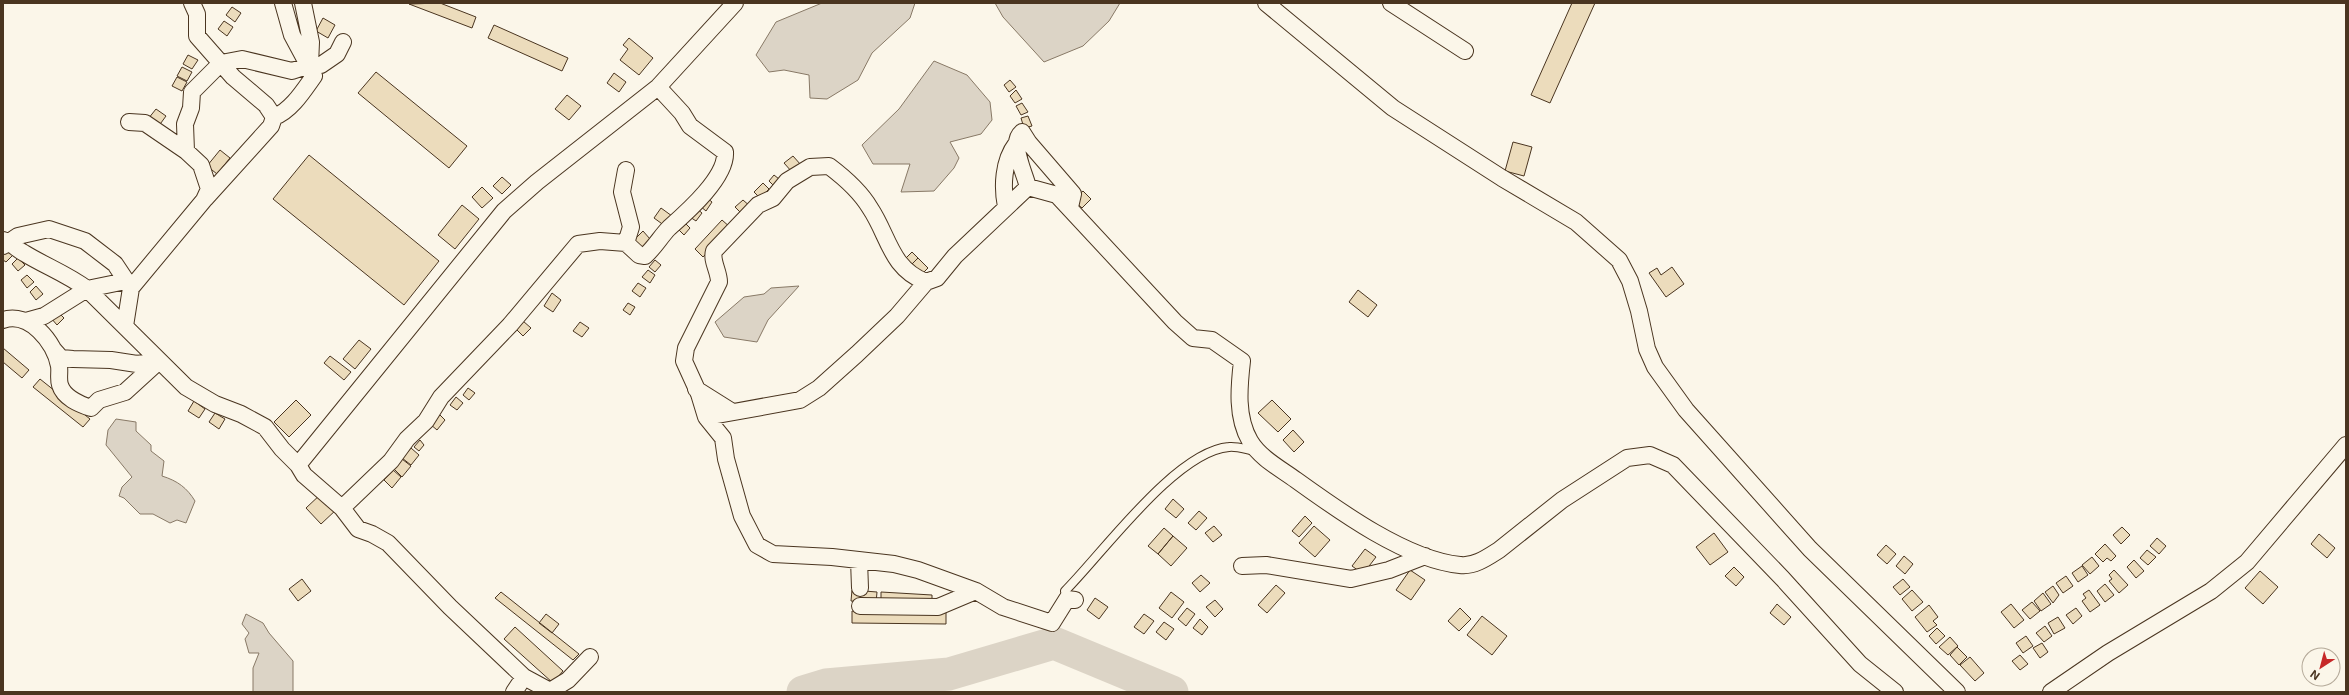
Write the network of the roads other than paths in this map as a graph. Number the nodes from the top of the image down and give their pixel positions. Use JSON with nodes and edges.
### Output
{"nodes":[{"id":1,"x":192,"y":3,"type":"edge"},
{"id":2,"x":283,"y":3,"type":"edge"},
{"id":3,"x":303,"y":3,"type":"edge"},
{"id":4,"x":735,"y":3,"type":"edge"},
{"id":5,"x":1266,"y":3,"type":"edge"},
{"id":6,"x":1391,"y":3,"type":"edge"},
{"id":7,"x":343,"y":42,"type":"dead end"},
{"id":8,"x":1464,"y":52,"type":"dead end"},
{"id":9,"x":221,"y":63,"type":"junction"},
{"id":10,"x":310,"y":65,"type":"junction"},
{"id":11,"x":658,"y":87,"type":"junction"},
{"id":12,"x":274,"y":117,"type":"junction"},
{"id":13,"x":129,"y":122,"type":"dead end"},
{"id":14,"x":1016,"y":144,"type":"junction"},
{"id":15,"x":186,"y":150,"type":"junction"},
{"id":16,"x":626,"y":170,"type":"dead end"},
{"id":17,"x":1028,"y":186,"type":"junction"},
{"id":18,"x":204,"y":200,"type":"junction"},
{"id":19,"x":1006,"y":207,"type":"junction"},
{"id":20,"x":1070,"y":207,"type":"junction"},
{"id":21,"x":5,"y":243,"type":"edge"},
{"id":22,"x":626,"y":243,"type":"junction"},
{"id":23,"x":926,"y":282,"type":"junction"},
{"id":24,"x":129,"y":284,"type":"junction"},
{"id":25,"x":87,"y":289,"type":"junction"},
{"id":26,"x":3,"y":320,"type":"edge"},
{"id":27,"x":26,"y":321,"type":"junction"},
{"id":28,"x":125,"y":326,"type":"junction"},
{"id":29,"x":53,"y":349,"type":"junction"},
{"id":30,"x":159,"y":361,"type":"junction"},
{"id":31,"x":696,"y":389,"type":"junction"},
{"id":32,"x":731,"y":411,"type":"junction"},
{"id":33,"x":706,"y":417,"type":"junction"},
{"id":34,"x":2346,"y":445,"type":"edge"},
{"id":35,"x":1259,"y":452,"type":"junction"},
{"id":36,"x":298,"y":465,"type":"junction"},
{"id":37,"x":342,"y":508,"type":"junction"},
{"id":38,"x":1425,"y":556,"type":"junction"},
{"id":39,"x":859,"y":560,"type":"junction"},
{"id":40,"x":1242,"y":566,"type":"dead end"},
{"id":41,"x":860,"y":588,"type":"dead end"},
{"id":42,"x":976,"y":591,"type":"junction"},
{"id":43,"x":1071,"y":600,"type":"joint"},
{"id":44,"x":860,"y":606,"type":"dead end"},
{"id":45,"x":590,"y":657,"type":"dead end"},
{"id":46,"x":524,"y":677,"type":"junction"},
{"id":47,"x":514,"y":692,"type":"edge"},
{"id":48,"x":1895,"y":692,"type":"edge"},
{"id":49,"x":1957,"y":692,"type":"edge"},
{"id":50,"x":2051,"y":692,"type":"edge"}],
"edges":[{"from":1,"to":9,"type":"street"},
{"from":2,"to":10,"type":"street"},
{"from":3,"to":10,"type":"street"},
{"from":4,"to":11,"type":"street"},
{"from":5,"to":49,"type":"street"},
{"from":6,"to":8,"type":"street"},
{"from":7,"to":10,"type":"street"},
{"from":9,"to":10,"type":"street"},
{"from":9,"to":12,"type":"street"},
{"from":9,"to":15,"type":"street"},
{"from":10,"to":12,"type":"street"},
{"from":11,"to":22,"type":"street"},
{"from":11,"to":36,"type":"street"},
{"from":12,"to":18,"type":"street"},
{"from":13,"to":15,"type":"street"},
{"from":14,"to":17,"type":"street"},
{"from":14,"to":19,"type":"street"},
{"from":14,"to":20,"type":"street"},
{"from":15,"to":18,"type":"street"},
{"from":16,"to":22,"type":"street"},
{"from":17,"to":19,"type":"street"},
{"from":17,"to":20,"type":"street"},
{"from":18,"to":24,"type":"street"},
{"from":19,"to":23,"type":"street"},
{"from":20,"to":35,"type":"street"},
{"from":21,"to":24,"type":"street"},
{"from":21,"to":25,"type":"street"},
{"from":22,"to":37,"type":"street"},
{"from":23,"to":31,"type":"street"},
{"from":23,"to":32,"type":"street"},
{"from":24,"to":25,"type":"street"},
{"from":24,"to":28,"type":"street"},
{"from":25,"to":27,"type":"street"},
{"from":25,"to":28,"type":"street"},
{"from":26,"to":27,"type":"street"},
{"from":27,"to":29,"type":"street"},
{"from":28,"to":30,"type":"street"},
{"from":29,"to":30,"type":"street"},
{"from":29,"to":30,"type":"street"},
{"from":30,"to":36,"type":"street"},
{"from":31,"to":32,"type":"street"},
{"from":31,"to":33,"type":"street"},
{"from":32,"to":33,"type":"street"},
{"from":33,"to":39,"type":"street"},
{"from":34,"to":50,"type":"street"},
{"from":35,"to":38,"type":"street"},
{"from":35,"to":43,"type":"lane"},
{"from":36,"to":37,"type":"street"},
{"from":37,"to":46,"type":"street"},
{"from":38,"to":40,"type":"street"},
{"from":38,"to":48,"type":"street"},
{"from":39,"to":41,"type":"street"},
{"from":39,"to":42,"type":"street"},
{"from":42,"to":43,"type":"street"},
{"from":42,"to":44,"type":"street"},
{"from":45,"to":46,"type":"street"},
{"from":46,"to":47,"type":"street"}]}
